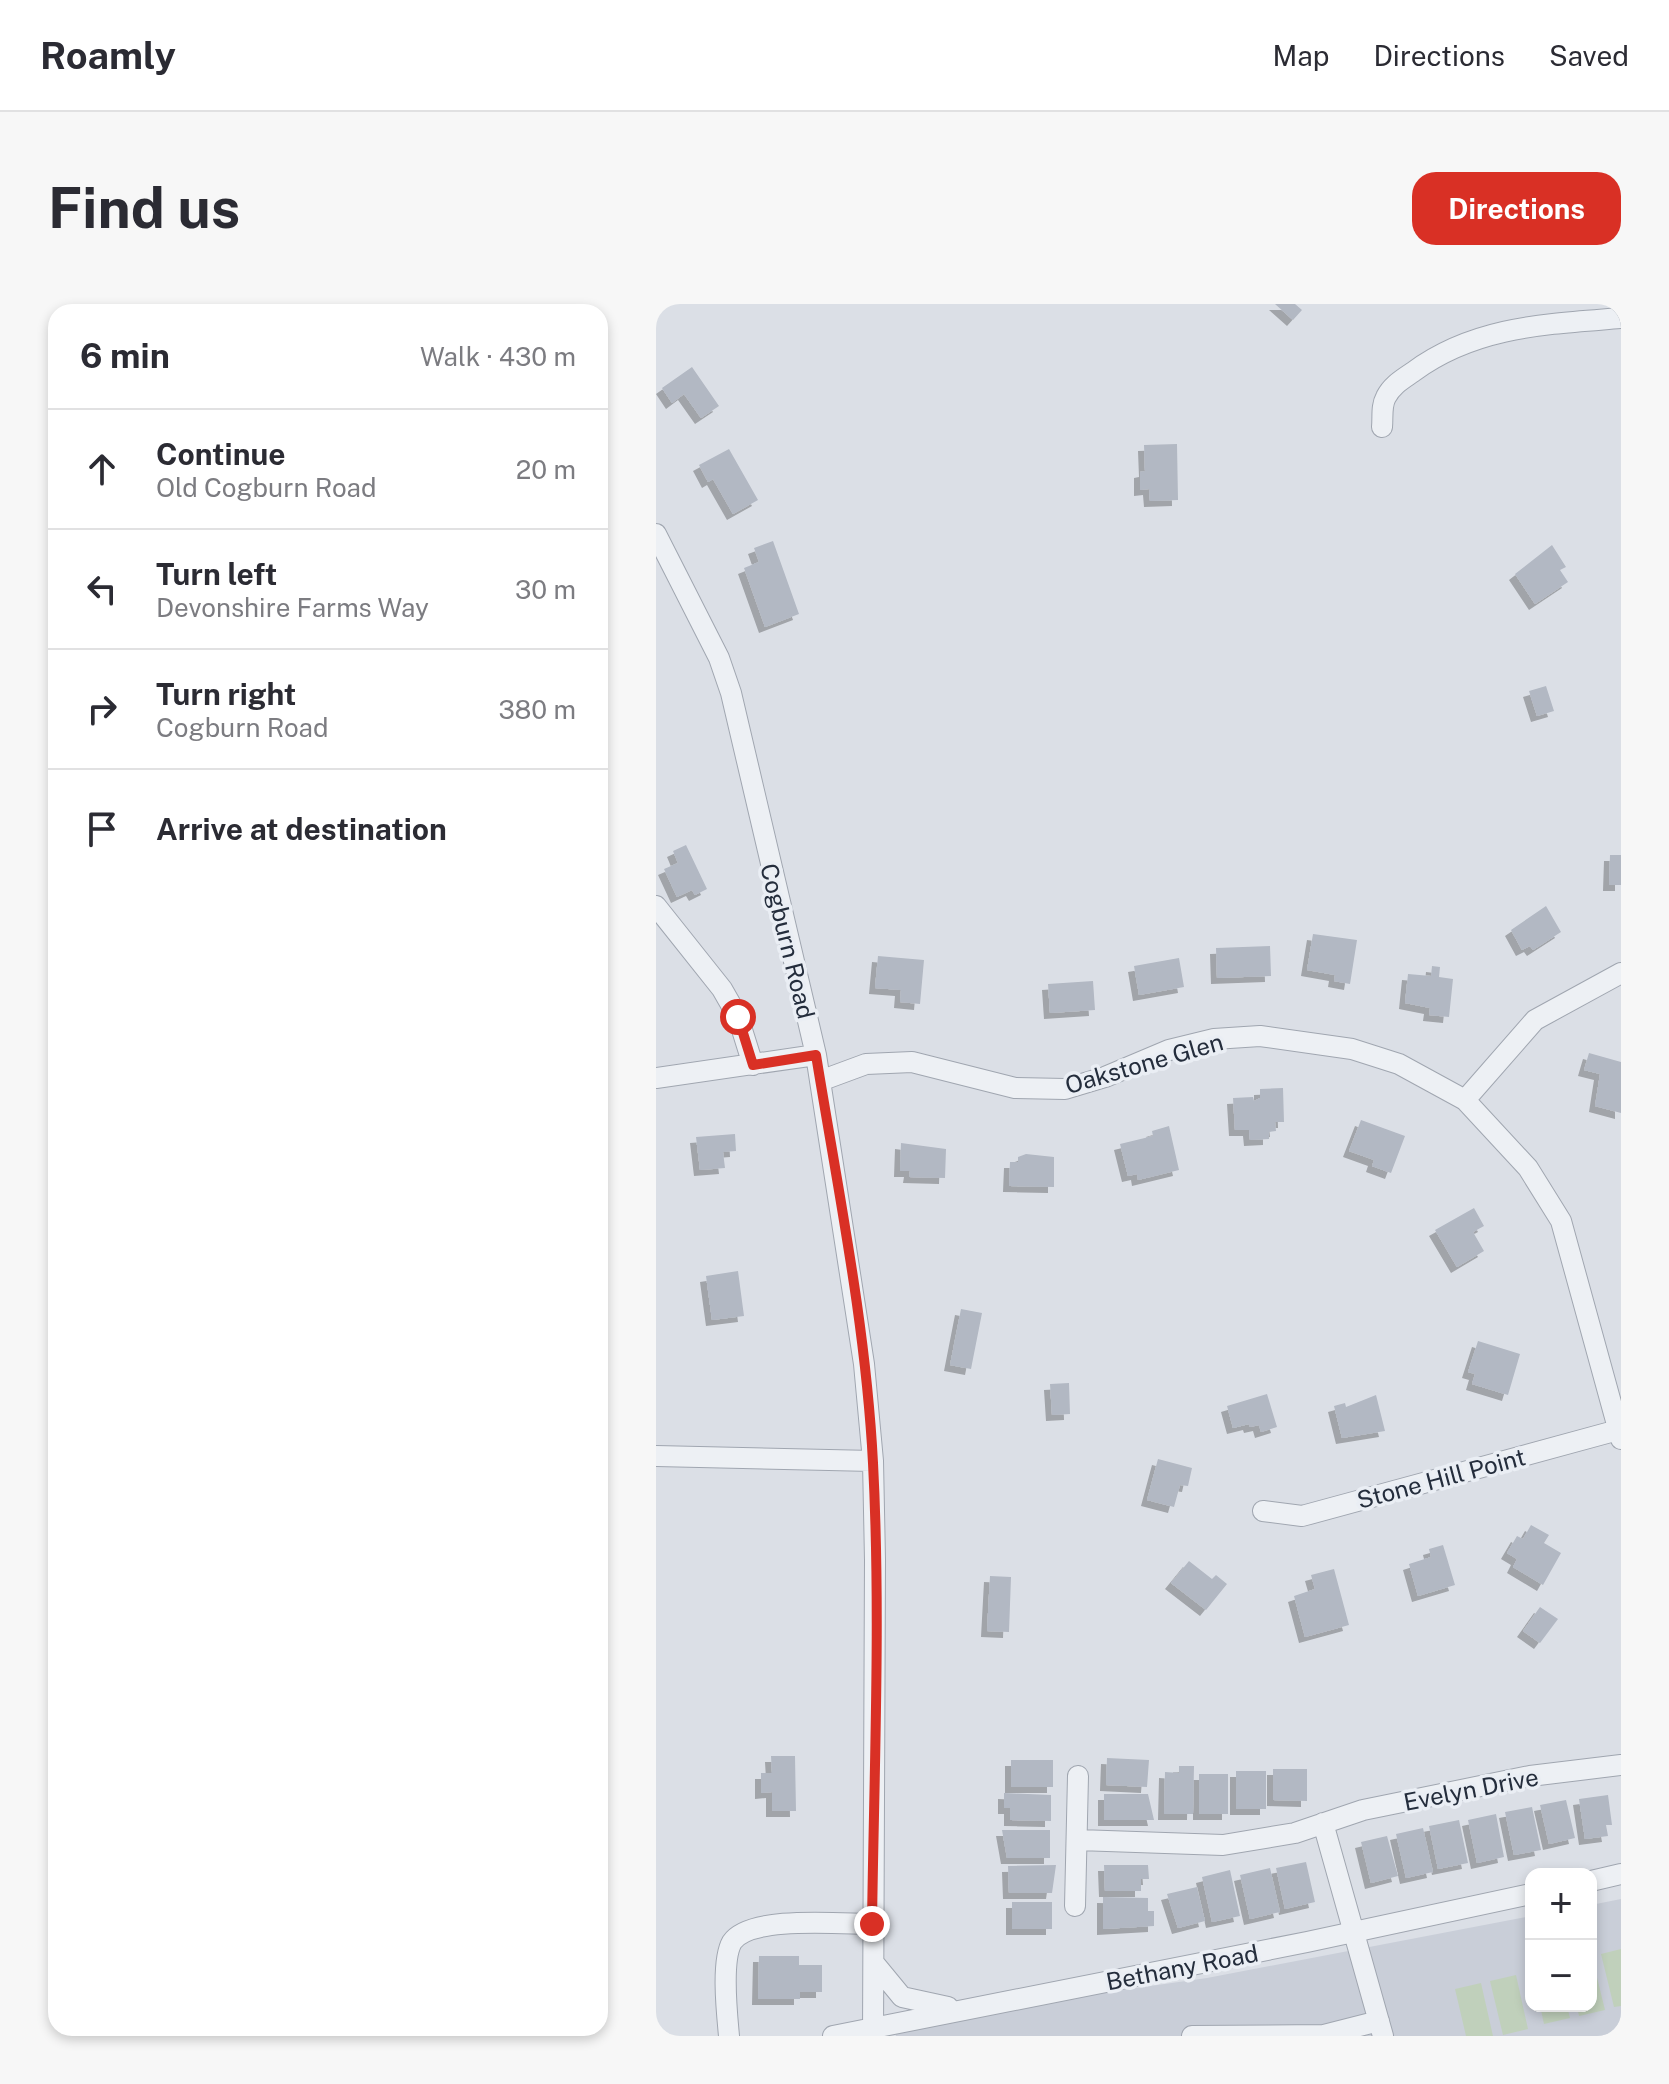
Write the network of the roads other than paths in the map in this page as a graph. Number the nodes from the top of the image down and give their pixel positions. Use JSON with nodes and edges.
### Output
{"nodes":[{"id":1,"x":1621,"y":318,"type":"edge"},
{"id":2,"x":1382,"y":427,"type":"dead end"},
{"id":3,"x":656,"y":534,"type":"edge"},
{"id":4,"x":656,"y":906,"type":"edge"},
{"id":5,"x":1621,"y":973,"type":"edge"},
{"id":6,"x":816,"y":1055,"type":"junction"},
{"id":7,"x":753,"y":1065,"type":"junction"},
{"id":8,"x":656,"y":1078,"type":"edge"},
{"id":9,"x":820,"y":1081,"type":"junction"},
{"id":10,"x":1465,"y":1100,"type":"junction"},
{"id":11,"x":1620,"y":1434,"type":"edge"},
{"id":12,"x":656,"y":1456,"type":"edge"},
{"id":13,"x":873,"y":1461,"type":"junction"},
{"id":14,"x":1263,"y":1511,"type":"dead end"},
{"id":15,"x":1621,"y":1765,"type":"edge"},
{"id":16,"x":1078,"y":1776,"type":"dead end"},
{"id":17,"x":1323,"y":1823,"type":"junction"},
{"id":18,"x":1078,"y":1840,"type":"junction"},
{"id":19,"x":1621,"y":1874,"type":"edge"},
{"id":20,"x":1597,"y":1880,"type":"edge"},
{"id":21,"x":1525,"y":1895,"type":"edge"},
{"id":22,"x":1075,"y":1906,"type":"dead end"},
{"id":23,"x":872,"y":1924,"type":"junction"},
{"id":24,"x":1353,"y":1932,"type":"junction"},
{"id":25,"x":874,"y":1963,"type":"junction"},
{"id":26,"x":968,"y":2009,"type":"junction"},
{"id":27,"x":1381,"y":2029,"type":"edge"},
{"id":28,"x":873,"y":2032,"type":"edge"},
{"id":29,"x":729,"y":2036,"type":"edge"},
{"id":30,"x":833,"y":2036,"type":"edge"},
{"id":31,"x":1192,"y":2036,"type":"edge"}],
"edges":[{"from":1,"to":2,"type":"street"},
{"from":3,"to":6,"type":"street","name":"Cogburn Road"},
{"from":4,"to":7,"type":"street"},
{"from":5,"to":10,"type":"street"},
{"from":6,"to":7,"type":"street"},
{"from":6,"to":9,"type":"street","name":"Cogburn Road"},
{"from":7,"to":8,"type":"street"},
{"from":9,"to":10,"type":"street","name":"Oakstone Glen"},
{"from":9,"to":13,"type":"street","name":"Cogburn Road"},
{"from":10,"to":11,"type":"street","name":"Oakstone Glen"},
{"from":11,"to":14,"type":"street","name":"Stone Hill Point"},
{"from":12,"to":13,"type":"street"},
{"from":13,"to":23,"type":"street","name":"Cogburn Road"},
{"from":15,"to":17,"type":"street","name":"Evelyn Drive"},
{"from":16,"to":18,"type":"street"},
{"from":17,"to":18,"type":"street","name":"Evelyn Drive"},
{"from":17,"to":24,"type":"street"},
{"from":18,"to":22,"type":"street"},
{"from":19,"to":20,"type":"street"},
{"from":21,"to":24,"type":"street","name":"Bethany Road"},
{"from":23,"to":25,"type":"street","name":"Cogburn Road"},
{"from":23,"to":29,"type":"street"},
{"from":24,"to":26,"type":"street","name":"Bethany Road"},
{"from":24,"to":27,"type":"street"},
{"from":25,"to":26,"type":"street"},
{"from":25,"to":28,"type":"street","name":"Cogburn Road"},
{"from":26,"to":28,"type":"street","name":"Bethany Road"},
{"from":27,"to":31,"type":"street"},
{"from":28,"to":30,"type":"street","name":"Bethany Road"}]}
